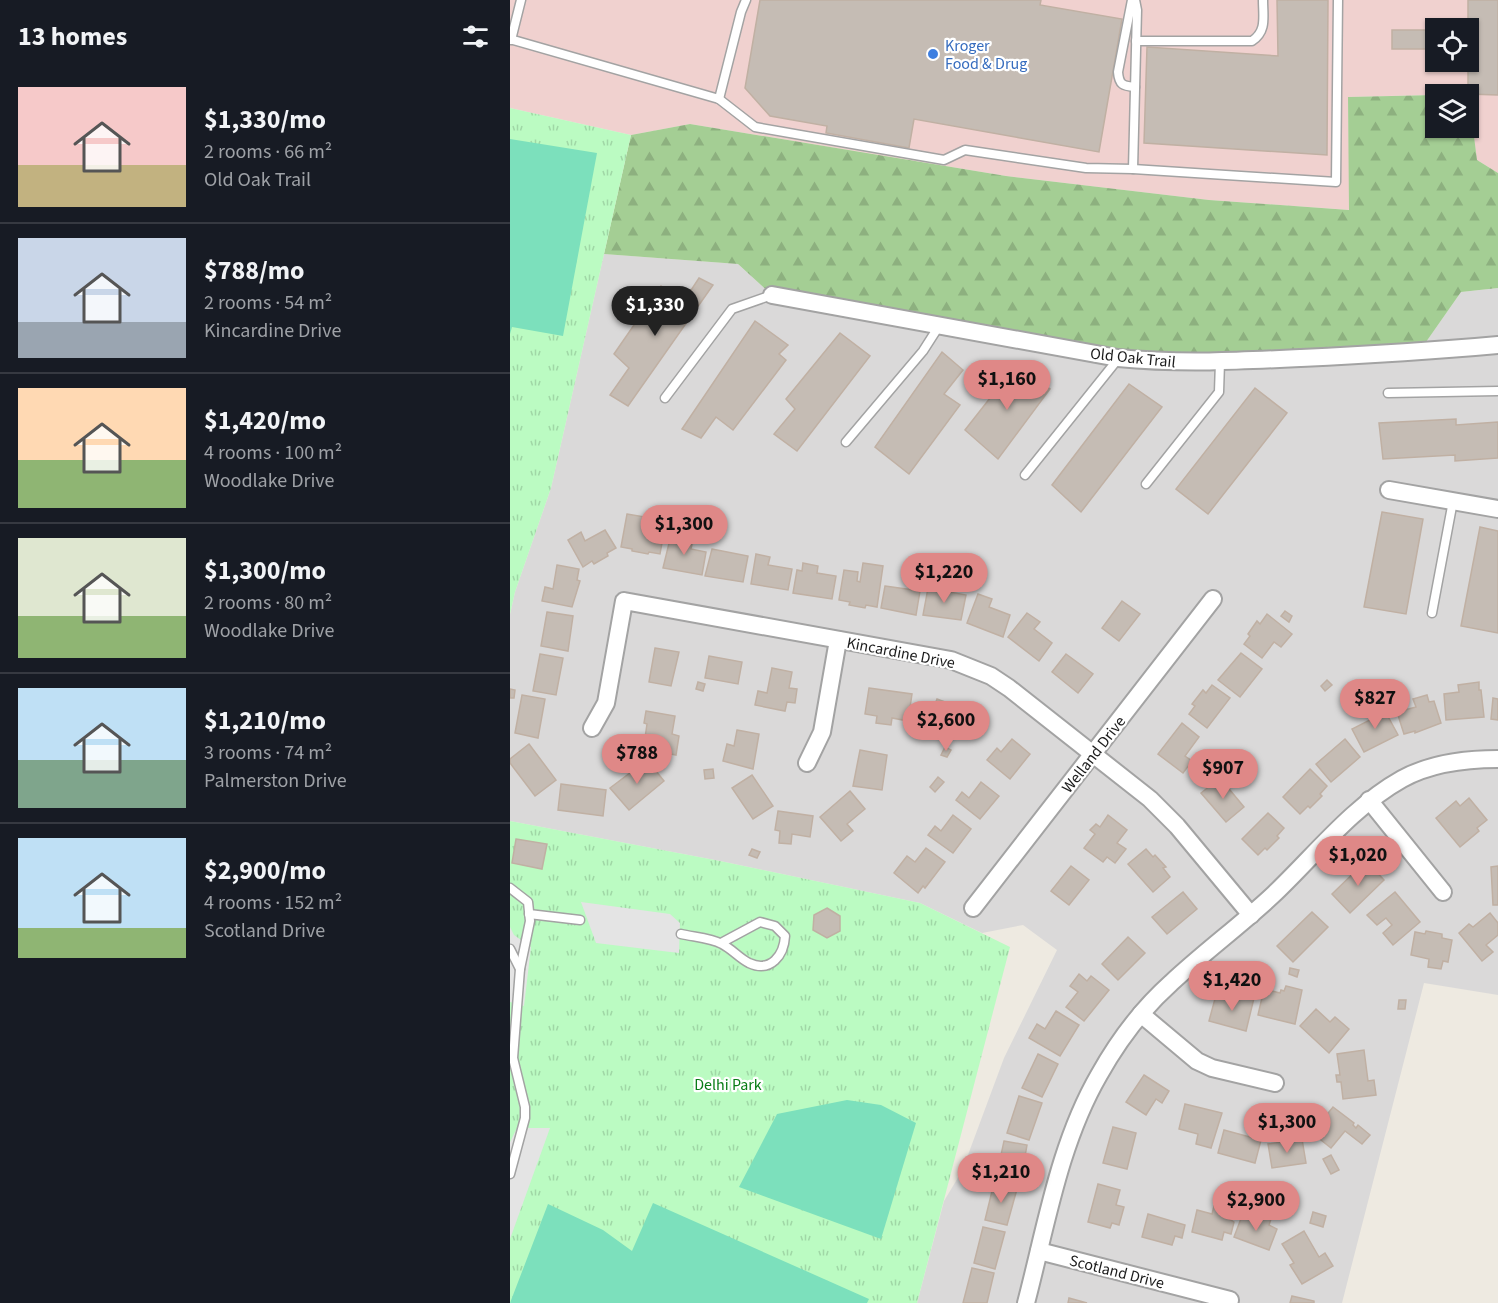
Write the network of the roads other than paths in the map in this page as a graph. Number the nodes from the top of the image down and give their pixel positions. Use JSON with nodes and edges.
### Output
{"nodes":[{"id":1,"x":520,"y":0,"type":"edge"},
{"id":2,"x":746,"y":0,"type":"edge"},
{"id":3,"x":1133,"y":0,"type":"edge"},
{"id":4,"x":1263,"y":0,"type":"edge"},
{"id":5,"x":1338,"y":0,"type":"edge"},
{"id":6,"x":510,"y":40,"type":"edge"},
{"id":7,"x":1136,"y":41,"type":"junction"},
{"id":8,"x":1135,"y":87,"type":"junction"},
{"id":9,"x":719,"y":99,"type":"junction"},
{"id":10,"x":1134,"y":169,"type":"junction"},
{"id":11,"x":772,"y":295,"type":"joint"},
{"id":12,"x":939,"y":326,"type":"junction"},
{"id":13,"x":1498,"y":345,"type":"edge"},
{"id":14,"x":1118,"y":358,"type":"junction"},
{"id":15,"x":1220,"y":362,"type":"junction"},
{"id":16,"x":1498,"y":391,"type":"edge"},
{"id":17,"x":1388,"y":393,"type":"dead end"},
{"id":18,"x":665,"y":398,"type":"dead end"},
{"id":19,"x":846,"y":442,"type":"dead end"},
{"id":20,"x":1025,"y":475,"type":"dead end"},
{"id":21,"x":1146,"y":484,"type":"dead end"},
{"id":22,"x":1389,"y":490,"type":"dead end"},
{"id":23,"x":1453,"y":501,"type":"junction"},
{"id":24,"x":1498,"y":509,"type":"edge"},
{"id":25,"x":1213,"y":599,"type":"dead end"},
{"id":26,"x":1432,"y":613,"type":"dead end"},
{"id":27,"x":838,"y":640,"type":"junction"},
{"id":28,"x":592,"y":728,"type":"dead end"},
{"id":29,"x":1093,"y":754,"type":"junction"},
{"id":30,"x":1498,"y":759,"type":"edge"},
{"id":31,"x":807,"y":763,"type":"dead end"},
{"id":32,"x":1369,"y":800,"type":"junction"},
{"id":33,"x":510,"y":888,"type":"edge"},
{"id":34,"x":1443,"y":892,"type":"dead end"},
{"id":35,"x":973,"y":908,"type":"dead end"},
{"id":36,"x":529,"y":914,"type":"junction"},
{"id":37,"x":1251,"y":915,"type":"junction"},
{"id":38,"x":580,"y":920,"type":"dead end"},
{"id":39,"x":681,"y":934,"type":"dead end"},
{"id":40,"x":722,"y":943,"type":"junction"},
{"id":41,"x":510,"y":949,"type":"edge"},
{"id":42,"x":520,"y":969,"type":"junction"},
{"id":43,"x":1141,"y":1014,"type":"junction"},
{"id":44,"x":1275,"y":1083,"type":"dead end"},
{"id":45,"x":510,"y":1174,"type":"edge"},
{"id":46,"x":1039,"y":1251,"type":"junction"},
{"id":47,"x":1230,"y":1300,"type":"dead end"},
{"id":48,"x":1026,"y":1303,"type":"edge"}],
"edges":[{"from":1,"to":6,"type":"lane"},
{"from":2,"to":9,"type":"lane"},
{"from":3,"to":7,"type":"lane"},
{"from":3,"to":8,"type":"lane"},
{"from":4,"to":7,"type":"lane"},
{"from":5,"to":10,"type":"lane"},
{"from":6,"to":9,"type":"lane"},
{"from":7,"to":8,"type":"lane"},
{"from":8,"to":10,"type":"lane"},
{"from":9,"to":10,"type":"lane"},
{"from":11,"to":12,"type":"street","name":"Old Oak Trail"},
{"from":11,"to":18,"type":"lane"},
{"from":12,"to":14,"type":"street","name":"Old Oak Trail"},
{"from":12,"to":19,"type":"lane"},
{"from":13,"to":15,"type":"street","name":"Old Oak Trail"},
{"from":14,"to":15,"type":"street","name":"Old Oak Trail"},
{"from":14,"to":20,"type":"lane"},
{"from":15,"to":21,"type":"lane"},
{"from":16,"to":17,"type":"lane"},
{"from":22,"to":23,"type":"street"},
{"from":23,"to":24,"type":"street"},
{"from":23,"to":26,"type":"lane"},
{"from":25,"to":29,"type":"street","name":"Welland Drive"},
{"from":27,"to":28,"type":"street","name":"Kincardine Drive"},
{"from":27,"to":29,"type":"street","name":"Kincardine Drive"},
{"from":27,"to":31,"type":"street"},
{"from":29,"to":35,"type":"street","name":"Welland Drive"},
{"from":29,"to":37,"type":"street","name":"Kincardine Drive"},
{"from":30,"to":32,"type":"street"},
{"from":32,"to":34,"type":"street"},
{"from":32,"to":37,"type":"street"},
{"from":33,"to":36,"type":"lane"},
{"from":36,"to":38,"type":"lane"},
{"from":36,"to":42,"type":"lane"},
{"from":37,"to":43,"type":"street"},
{"from":39,"to":40,"type":"lane"},
{"from":40,"to":40,"type":"lane"},
{"from":41,"to":42,"type":"lane"},
{"from":42,"to":45,"type":"lane"},
{"from":43,"to":44,"type":"street"},
{"from":43,"to":46,"type":"street"},
{"from":46,"to":47,"type":"street","name":"Scotland Drive"},
{"from":46,"to":48,"type":"street"}]}
